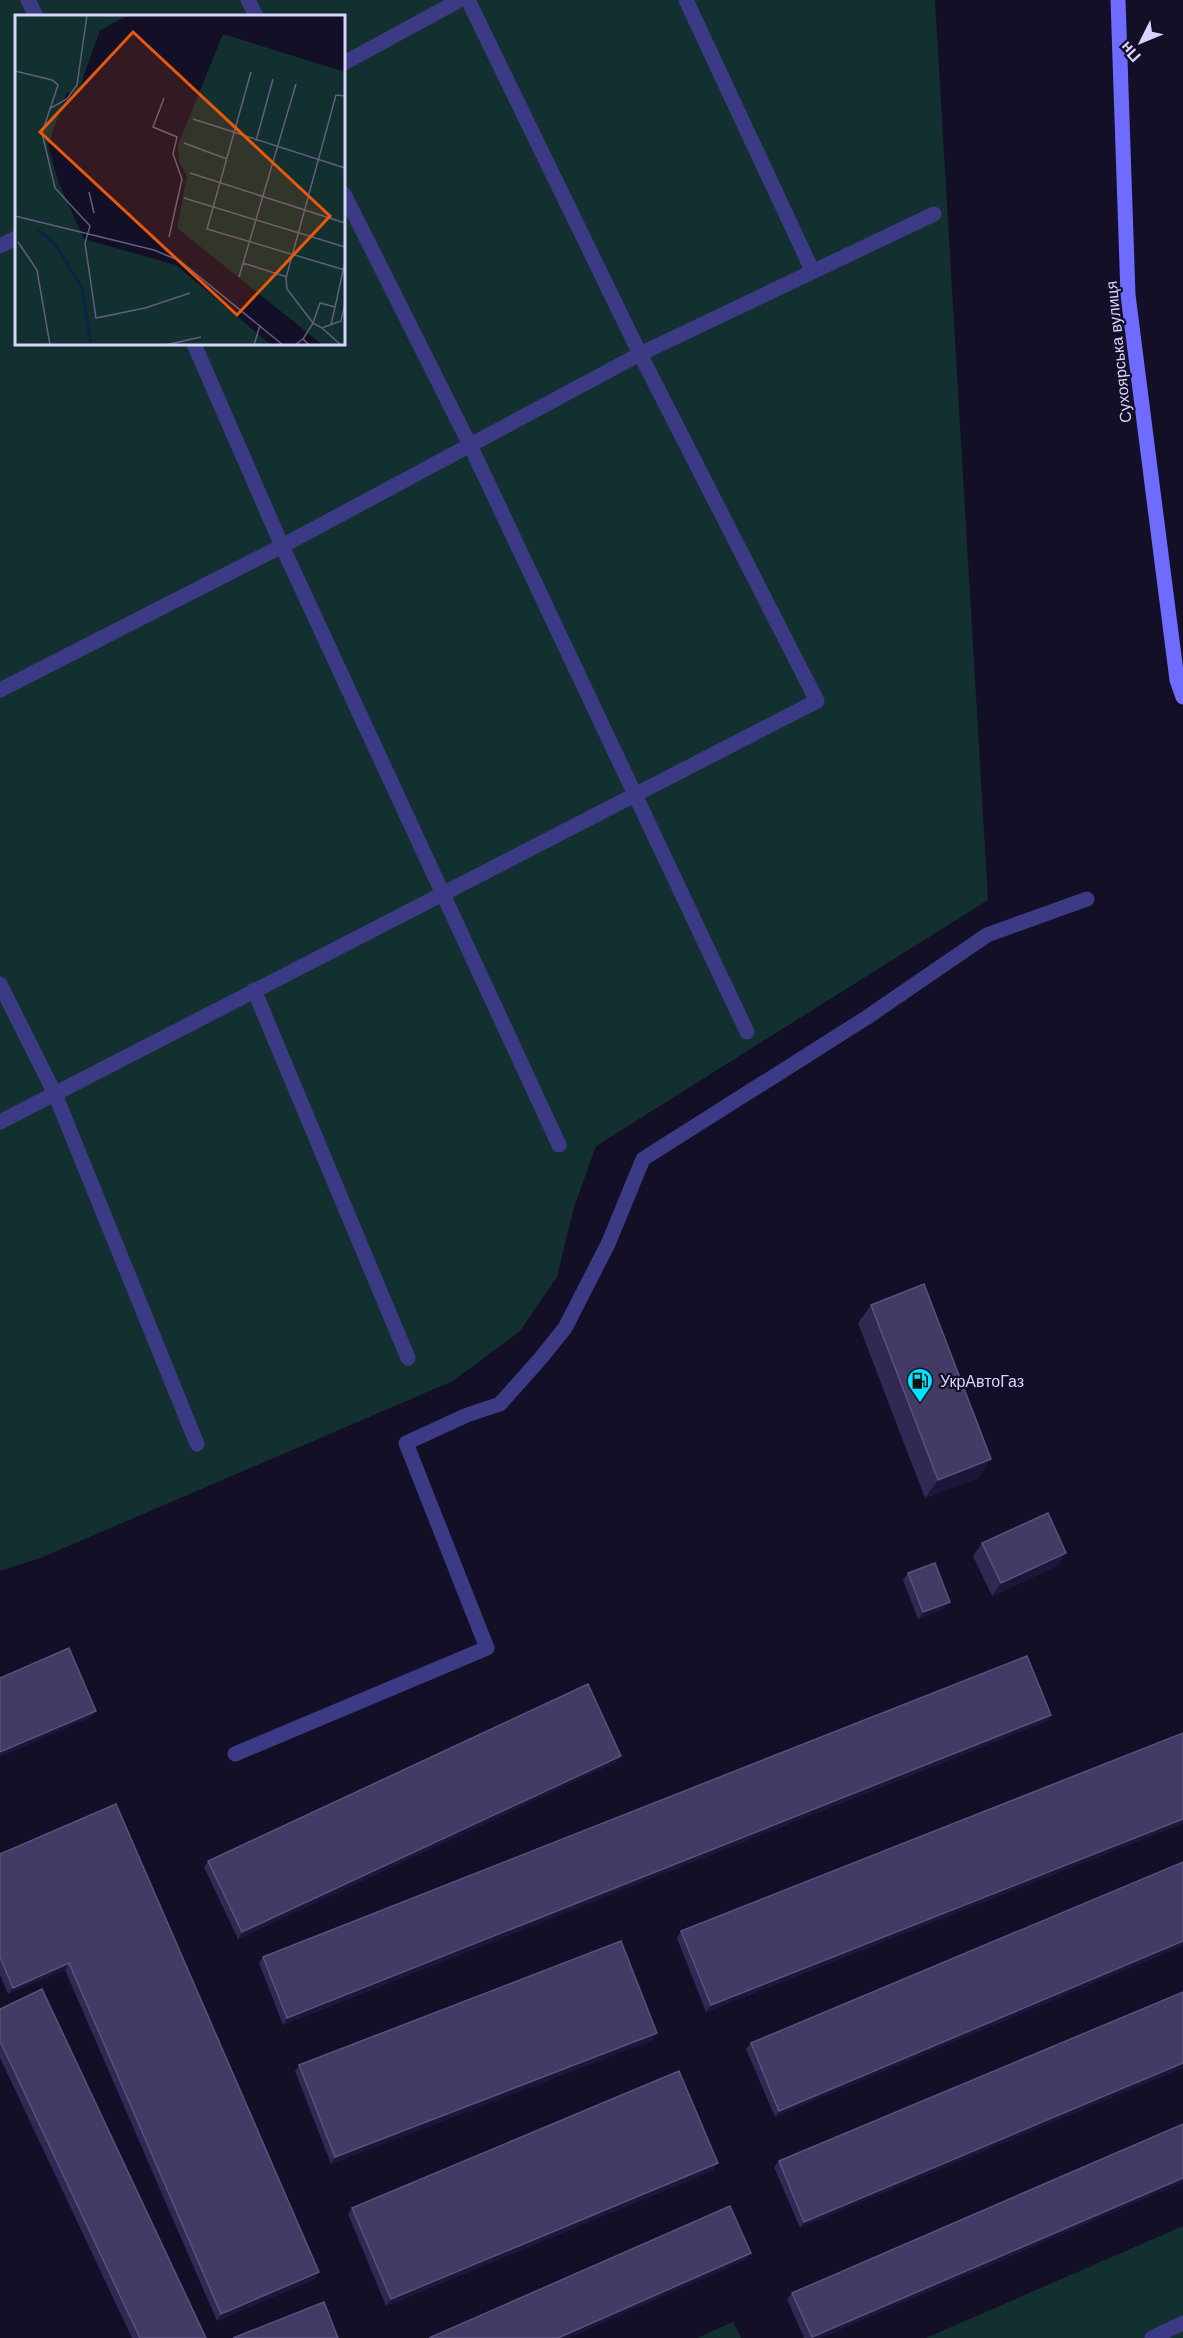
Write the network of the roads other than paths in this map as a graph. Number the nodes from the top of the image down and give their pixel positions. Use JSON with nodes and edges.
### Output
{"nodes":[{"id":1,"x":28,"y":0,"type":"edge"},
{"id":2,"x":248,"y":0,"type":"edge"},
{"id":3,"x":460,"y":0,"type":"edge"},
{"id":4,"x":468,"y":0,"type":"edge"},
{"id":5,"x":686,"y":0,"type":"edge"},
{"id":6,"x":1118,"y":0,"type":"edge"},
{"id":7,"x":36,"y":15,"type":"edge"},
{"id":8,"x":256,"y":15,"type":"edge"},
{"id":9,"x":345,"y":62,"type":"edge"},
{"id":10,"x":345,"y":196,"type":"edge"},
{"id":11,"x":933,"y":214,"type":"dead end"},
{"id":12,"x":15,"y":238,"type":"edge"},
{"id":13,"x":0,"y":246,"type":"edge"},
{"id":14,"x":812,"y":270,"type":"junction"},
{"id":15,"x":194,"y":345,"type":"edge"},
{"id":16,"x":640,"y":354,"type":"junction"},
{"id":17,"x":470,"y":445,"type":"junction"},
{"id":18,"x":282,"y":546,"type":"junction"},
{"id":19,"x":0,"y":690,"type":"edge"},
{"id":20,"x":1183,"y":697,"type":"edge"},
{"id":21,"x":634,"y":794,"type":"junction"},
{"id":22,"x":444,"y":891,"type":"junction"},
{"id":23,"x":1087,"y":899,"type":"dead end"},
{"id":24,"x":0,"y":984,"type":"edge"},
{"id":25,"x":254,"y":990,"type":"junction"},
{"id":26,"x":747,"y":1032,"type":"dead end"},
{"id":27,"x":55,"y":1094,"type":"junction"},
{"id":28,"x":0,"y":1122,"type":"edge"},
{"id":29,"x":559,"y":1145,"type":"dead end"},
{"id":30,"x":408,"y":1358,"type":"dead end"},
{"id":31,"x":197,"y":1444,"type":"dead end"},
{"id":32,"x":235,"y":1754,"type":"dead end"},
{"id":33,"x":1183,"y":2323,"type":"edge"},
{"id":34,"x":1152,"y":2338,"type":"edge"}],
"edges":[{"from":1,"to":7,"type":"street"},
{"from":2,"to":8,"type":"street"},
{"from":3,"to":9,"type":"street"},
{"from":4,"to":16,"type":"street"},
{"from":5,"to":14,"type":"street"},
{"from":6,"to":20,"type":"street","name":"Сухоярська вулиця"},
{"from":10,"to":17,"type":"street"},
{"from":11,"to":14,"type":"street"},
{"from":12,"to":13,"type":"street"},
{"from":14,"to":16,"type":"street"},
{"from":15,"to":18,"type":"street"},
{"from":16,"to":17,"type":"street"},
{"from":16,"to":21,"type":"street"},
{"from":17,"to":18,"type":"street"},
{"from":17,"to":21,"type":"street"},
{"from":18,"to":19,"type":"street"},
{"from":18,"to":22,"type":"street"},
{"from":21,"to":22,"type":"street"},
{"from":21,"to":26,"type":"street"},
{"from":22,"to":25,"type":"street"},
{"from":22,"to":29,"type":"street"},
{"from":23,"to":32,"type":"street"},
{"from":24,"to":27,"type":"street"},
{"from":25,"to":27,"type":"street"},
{"from":25,"to":30,"type":"street"},
{"from":27,"to":28,"type":"street"},
{"from":27,"to":31,"type":"street"},
{"from":33,"to":34,"type":"street"}]}
